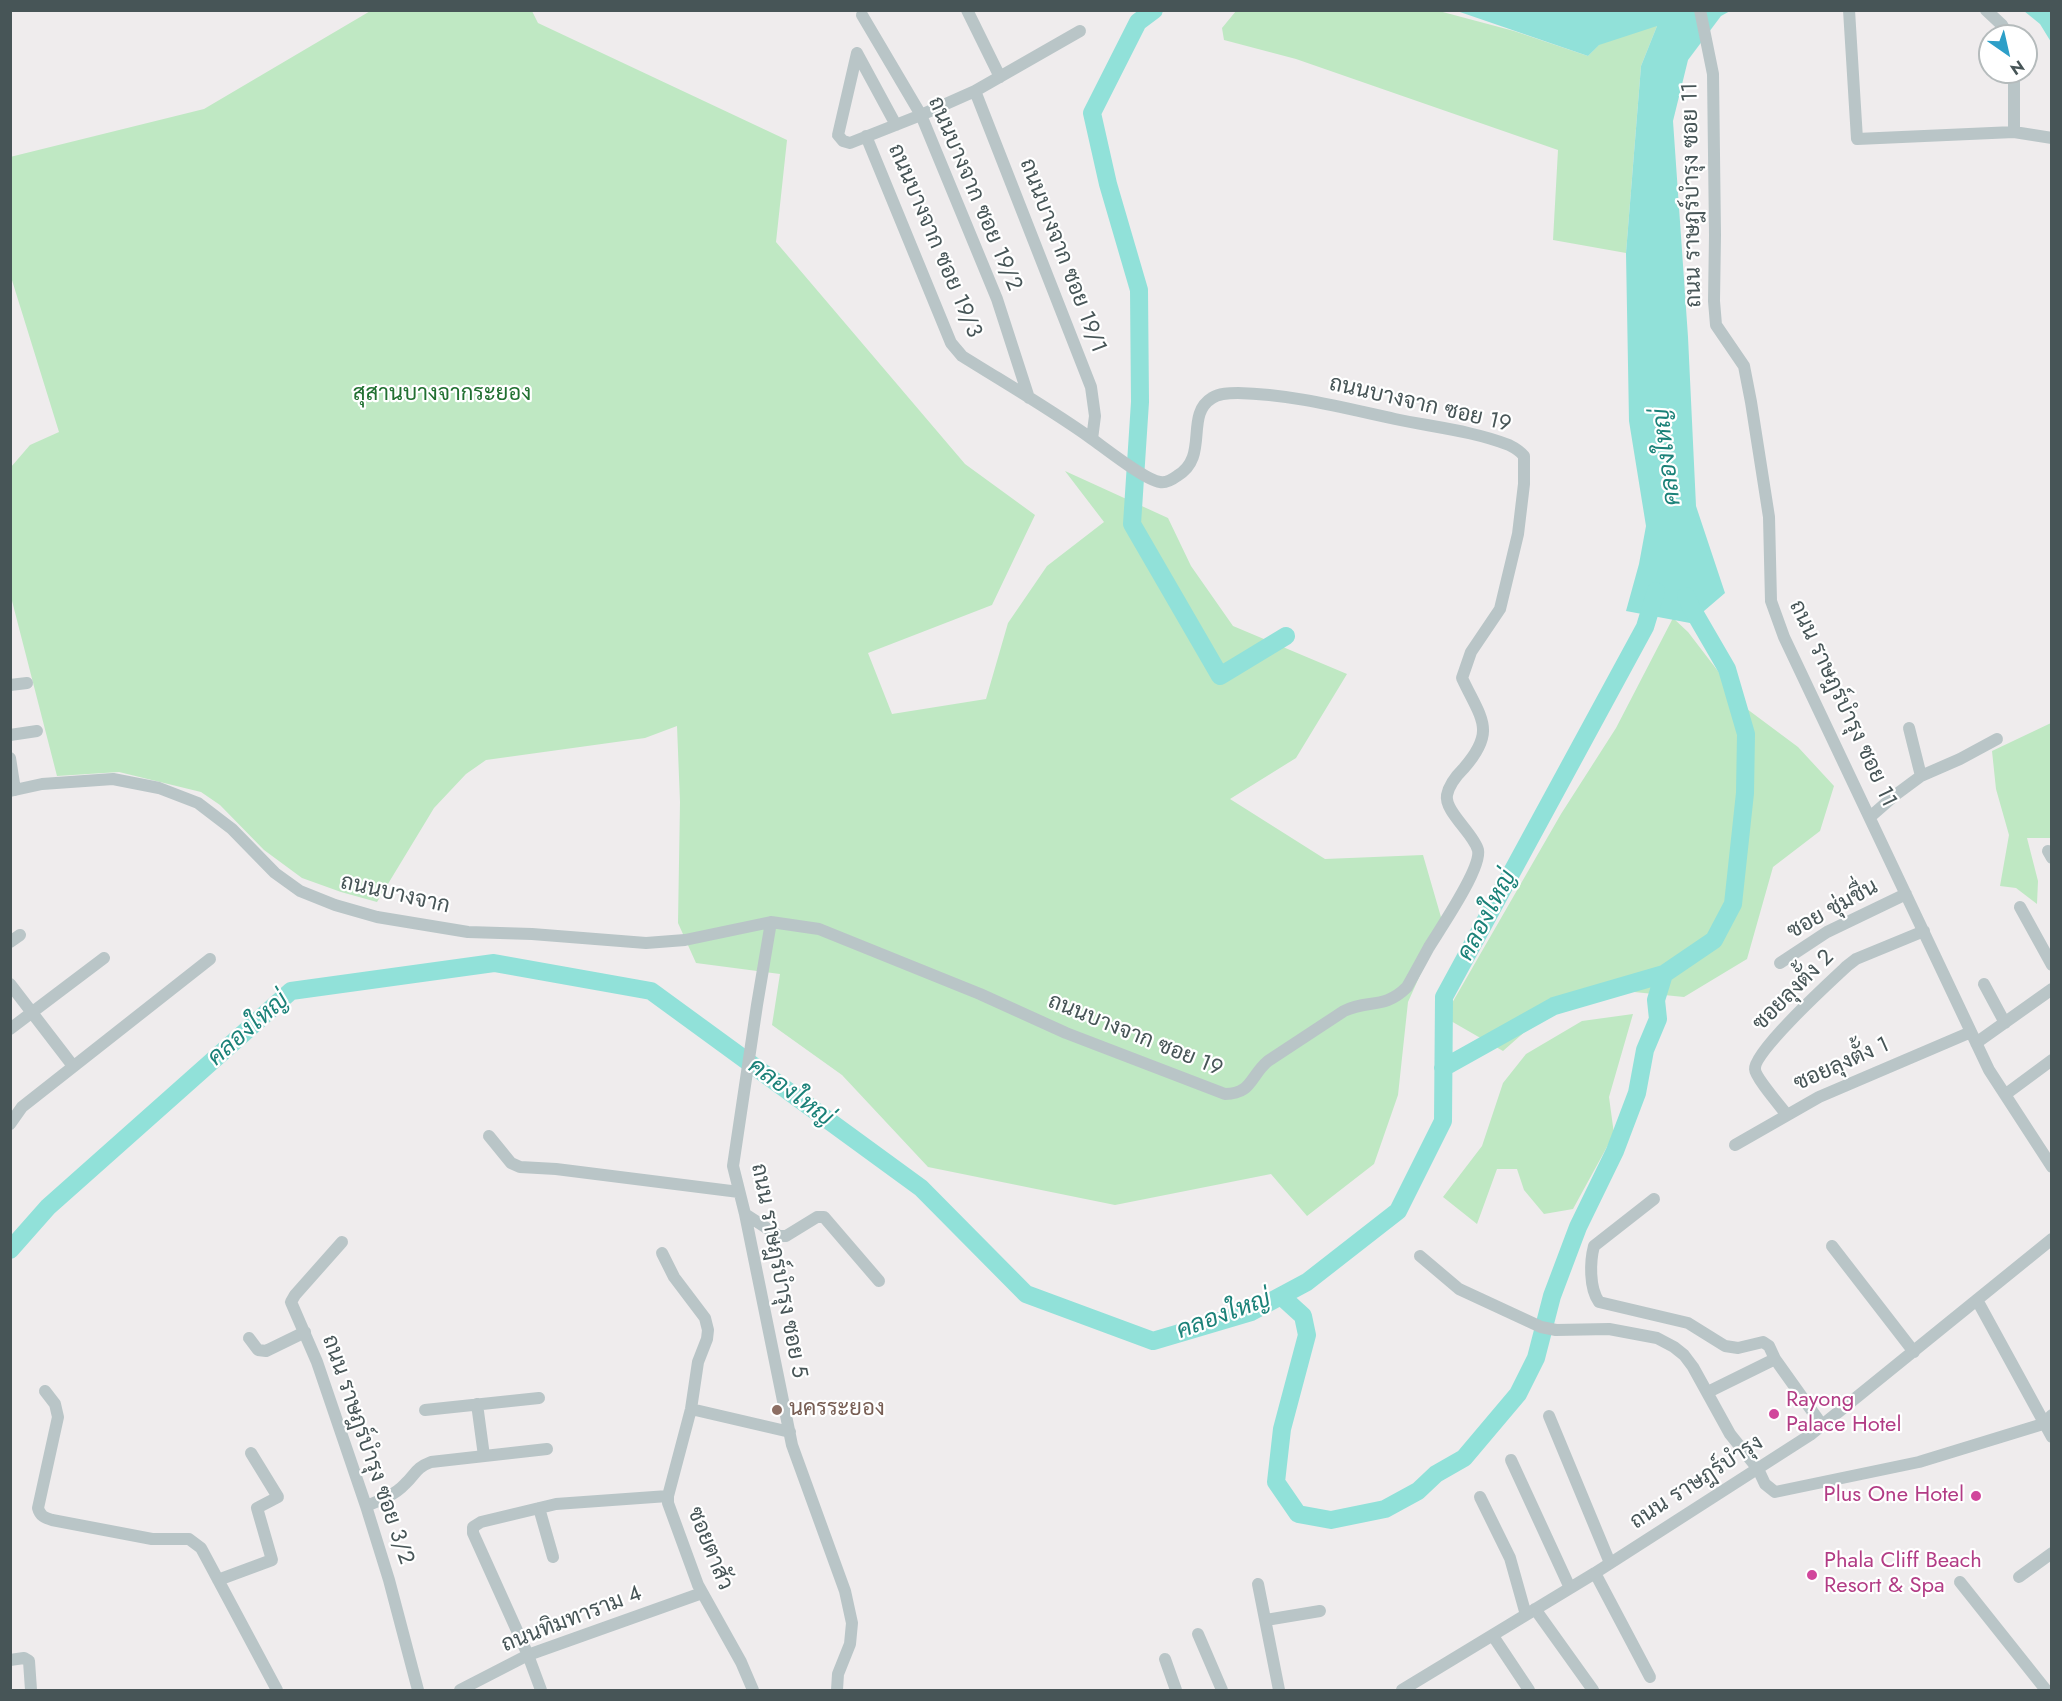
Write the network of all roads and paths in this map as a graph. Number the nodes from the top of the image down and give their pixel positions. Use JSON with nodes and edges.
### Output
{"nodes":[{"id":1,"x":967,"y":10,"type":"edge"},
{"id":2,"x":1700,"y":10,"type":"edge"},
{"id":3,"x":1849,"y":10,"type":"edge"},
{"id":4,"x":1986,"y":10,"type":"edge"},
{"id":5,"x":862,"y":15,"type":"dead end"},
{"id":6,"x":2001,"y":24,"type":"edge"},
{"id":7,"x":1080,"y":31,"type":"dead end"},
{"id":8,"x":1000,"y":76,"type":"junction"},
{"id":9,"x":2014,"y":84,"type":"edge"},
{"id":10,"x":975,"y":91,"type":"junction"},
{"id":11,"x":921,"y":115,"type":"junction"},
{"id":12,"x":896,"y":125,"type":"junction"},
{"id":13,"x":2014,"y":132,"type":"junction"},
{"id":14,"x":866,"y":136,"type":"junction"},
{"id":15,"x":2052,"y":138,"type":"edge"},
{"id":16,"x":1029,"y":398,"type":"junction"},
{"id":17,"x":1092,"y":439,"type":"junction"},
{"id":18,"x":27,"y":683,"type":"dead end"},
{"id":19,"x":10,"y":685,"type":"edge"},
{"id":20,"x":1909,"y":728,"type":"dead end"},
{"id":21,"x":37,"y":731,"type":"dead end"},
{"id":22,"x":10,"y":735,"type":"edge"},
{"id":23,"x":1997,"y":739,"type":"dead end"},
{"id":24,"x":10,"y":758,"type":"edge"},
{"id":25,"x":1921,"y":776,"type":"junction"},
{"id":26,"x":13,"y":791,"type":"edge"},
{"id":27,"x":1870,"y":817,"type":"junction"},
{"id":28,"x":1906,"y":894,"type":"junction"},
{"id":29,"x":2020,"y":907,"type":"dead end"},
{"id":30,"x":771,"y":922,"type":"junction"},
{"id":31,"x":1924,"y":931,"type":"junction"},
{"id":32,"x":104,"y":958,"type":"dead end"},
{"id":33,"x":210,"y":958,"type":"dead end"},
{"id":34,"x":1780,"y":963,"type":"dead end"},
{"id":35,"x":2052,"y":965,"type":"edge"},
{"id":36,"x":10,"y":984,"type":"edge"},
{"id":37,"x":1984,"y":984,"type":"dead end"},
{"id":38,"x":2052,"y":989,"type":"edge"},
{"id":39,"x":32,"y":1013,"type":"junction"},
{"id":40,"x":2005,"y":1023,"type":"junction"},
{"id":41,"x":10,"y":1029,"type":"edge"},
{"id":42,"x":1973,"y":1038,"type":"junction"},
{"id":43,"x":2052,"y":1060,"type":"edge"},
{"id":44,"x":73,"y":1066,"type":"junction"},
{"id":45,"x":2006,"y":1094,"type":"junction"},
{"id":46,"x":1787,"y":1114,"type":"junction"},
{"id":47,"x":10,"y":1124,"type":"edge"},
{"id":48,"x":489,"y":1136,"type":"dead end"},
{"id":49,"x":1735,"y":1145,"type":"dead end"},
{"id":50,"x":2052,"y":1167,"type":"edge"},
{"id":51,"x":739,"y":1192,"type":"junction"},
{"id":52,"x":1654,"y":1199,"type":"dead end"},
{"id":53,"x":745,"y":1214,"type":"junction"},
{"id":54,"x":2052,"y":1239,"type":"edge"},
{"id":55,"x":342,"y":1242,"type":"dead end"},
{"id":56,"x":1832,"y":1246,"type":"dead end"},
{"id":57,"x":662,"y":1253,"type":"dead end"},
{"id":58,"x":1420,"y":1256,"type":"dead end"},
{"id":59,"x":879,"y":1281,"type":"dead end"},
{"id":60,"x":1977,"y":1300,"type":"junction"},
{"id":61,"x":305,"y":1332,"type":"junction"},
{"id":62,"x":249,"y":1338,"type":"dead end"},
{"id":63,"x":1914,"y":1352,"type":"junction"},
{"id":64,"x":1775,"y":1359,"type":"junction"},
{"id":65,"x":45,"y":1391,"type":"dead end"},
{"id":66,"x":1708,"y":1392,"type":"junction"},
{"id":67,"x":539,"y":1398,"type":"dead end"},
{"id":68,"x":477,"y":1404,"type":"junction"},
{"id":69,"x":691,"y":1409,"type":"junction"},
{"id":70,"x":425,"y":1410,"type":"dead end"},
{"id":71,"x":1549,"y":1416,"type":"dead end"},
{"id":72,"x":2048,"y":1420,"type":"edge"},
{"id":73,"x":1822,"y":1425,"type":"junction"},
{"id":74,"x":790,"y":1432,"type":"junction"},
{"id":75,"x":2052,"y":1437,"type":"edge"},
{"id":76,"x":547,"y":1449,"type":"dead end"},
{"id":77,"x":251,"y":1453,"type":"dead end"},
{"id":78,"x":484,"y":1456,"type":"junction"},
{"id":79,"x":1511,"y":1460,"type":"dead end"},
{"id":80,"x":1758,"y":1469,"type":"junction"},
{"id":81,"x":668,"y":1496,"type":"junction"},
{"id":82,"x":1480,"y":1497,"type":"dead end"},
{"id":83,"x":366,"y":1506,"type":"junction"},
{"id":84,"x":539,"y":1508,"type":"junction"},
{"id":85,"x":2052,"y":1553,"type":"edge"},
{"id":86,"x":554,"y":1557,"type":"dead end"},
{"id":87,"x":1610,"y":1563,"type":"junction"},
{"id":88,"x":1595,"y":1572,"type":"junction"},
{"id":89,"x":2019,"y":1577,"type":"dead end"},
{"id":90,"x":218,"y":1580,"type":"junction"},
{"id":91,"x":1960,"y":1582,"type":"dead end"},
{"id":92,"x":1258,"y":1584,"type":"dead end"},
{"id":93,"x":1570,"y":1588,"type":"junction"},
{"id":94,"x":702,"y":1593,"type":"junction"},
{"id":95,"x":1320,"y":1611,"type":"dead end"},
{"id":96,"x":1531,"y":1612,"type":"junction"},
{"id":97,"x":1266,"y":1620,"type":"junction"},
{"id":98,"x":1198,"y":1634,"type":"dead end"},
{"id":99,"x":1492,"y":1636,"type":"junction"},
{"id":100,"x":528,"y":1655,"type":"junction"},
{"id":101,"x":1165,"y":1659,"type":"dead end"},
{"id":102,"x":10,"y":1660,"type":"edge"},
{"id":103,"x":1650,"y":1677,"type":"dead end"},
{"id":104,"x":31,"y":1690,"type":"edge"},
{"id":105,"x":277,"y":1690,"type":"edge"},
{"id":106,"x":418,"y":1690,"type":"edge"},
{"id":107,"x":460,"y":1690,"type":"edge"},
{"id":108,"x":542,"y":1690,"type":"edge"},
{"id":109,"x":753,"y":1690,"type":"edge"},
{"id":110,"x":837,"y":1690,"type":"edge"},
{"id":111,"x":1176,"y":1690,"type":"edge"},
{"id":112,"x":1222,"y":1690,"type":"edge"},
{"id":113,"x":1279,"y":1690,"type":"edge"},
{"id":114,"x":1402,"y":1690,"type":"edge"},
{"id":115,"x":1529,"y":1690,"type":"edge"},
{"id":116,"x":1593,"y":1690,"type":"edge"},
{"id":117,"x":2046,"y":1690,"type":"edge"}],
"edges":[{"from":1,"to":8,"type":"street"},
{"from":2,"to":27,"type":"street","name":"ถนน ราษฎร์บำรุง ซอย 11"},
{"from":3,"to":13,"type":"street"},
{"from":4,"to":6,"type":"street"},
{"from":5,"to":11,"type":"street","name":"ถนนบางจาก ซอย 19/2"},
{"from":7,"to":8,"type":"street"},
{"from":8,"to":10,"type":"street"},
{"from":9,"to":13,"type":"street"},
{"from":10,"to":11,"type":"street"},
{"from":10,"to":17,"type":"street","name":"ถนนบางจาก ซอย 19/1"},
{"from":11,"to":12,"type":"street"},
{"from":11,"to":16,"type":"street","name":"ถนนบางจาก ซอย 19/2"},
{"from":12,"to":14,"type":"street"},
{"from":12,"to":14,"type":"street"},
{"from":13,"to":15,"type":"street"},
{"from":14,"to":16,"type":"street","name":"ถนนบางจาก ซอย 19/3"},
{"from":16,"to":17,"type":"street","name":"ถนนบางจาก ซอย 19"},
{"from":17,"to":30,"type":"street","name":"ถนนบางจาก ซอย 19"},
{"from":18,"to":19,"type":"street"},
{"from":20,"to":25,"type":"street"},
{"from":21,"to":22,"type":"street"},
{"from":23,"to":25,"type":"street"},
{"from":24,"to":26,"type":"street"},
{"from":25,"to":27,"type":"street"},
{"from":26,"to":30,"type":"street","name":"ถนนบางจาก"},
{"from":27,"to":28,"type":"street","name":"ถนน ราษฎร์บำรุง ซอย 11"},
{"from":28,"to":31,"type":"street","name":"ถนน ราษฎร์บำรุง ซอย 11"},
{"from":28,"to":34,"type":"street","name":"ซอย ชุ่มชื่น"},
{"from":29,"to":35,"type":"street"},
{"from":30,"to":51,"type":"street","name":"ถนน ราษฎร์บำรุง ซอย 5"},
{"from":31,"to":42,"type":"street","name":"ถนน ราษฎร์บำรุง ซอย 11"},
{"from":31,"to":46,"type":"street","name":"ซอยลุงตั้ง 2"},
{"from":32,"to":39,"type":"street"},
{"from":33,"to":44,"type":"street"},
{"from":36,"to":39,"type":"street"},
{"from":37,"to":40,"type":"street"},
{"from":38,"to":40,"type":"street","name":"ซอยลุงตั้ง 1"},
{"from":39,"to":41,"type":"street"},
{"from":39,"to":44,"type":"street"},
{"from":40,"to":42,"type":"street","name":"ซอยลุงตั้ง 1"},
{"from":42,"to":45,"type":"street","name":"ถนน ราษฎร์บำรุง ซอย 11"},
{"from":42,"to":46,"type":"street","name":"ซอยลุงตั้ง 1"},
{"from":43,"to":45,"type":"street"},
{"from":44,"to":47,"type":"street"},
{"from":45,"to":50,"type":"street","name":"ถนน ราษฎร์บำรุง ซอย 11"},
{"from":46,"to":49,"type":"street","name":"ซอยลุงตั้ง 1"},
{"from":48,"to":51,"type":"street"},
{"from":51,"to":53,"type":"street","name":"ถนน ราษฎร์บำรุง ซอย 5"},
{"from":52,"to":64,"type":"street"},
{"from":53,"to":59,"type":"street"},
{"from":53,"to":74,"type":"street","name":"ถนน ราษฎร์บำรุง ซอย 5"},
{"from":54,"to":60,"type":"street","name":"ถนน ราษฎร์บำรุง"},
{"from":55,"to":61,"type":"street","name":"ถนน ราษฎร์บำรุง ซอย 3/2"},
{"from":56,"to":63,"type":"street"},
{"from":57,"to":69,"type":"street","name":"ซอยตาสัว"},
{"from":58,"to":66,"type":"street"},
{"from":60,"to":63,"type":"street","name":"ถนน ราษฎร์บำรุง"},
{"from":60,"to":72,"type":"street"},
{"from":61,"to":62,"type":"street"},
{"from":61,"to":83,"type":"street","name":"ถนน ราษฎร์บำรุง ซอย 3/2"},
{"from":63,"to":73,"type":"street","name":"ถนน ราษฎร์บำรุง"},
{"from":64,"to":66,"type":"street"},
{"from":64,"to":73,"type":"street"},
{"from":65,"to":90,"type":"street"},
{"from":66,"to":80,"type":"street"},
{"from":67,"to":68,"type":"street"},
{"from":68,"to":70,"type":"street"},
{"from":68,"to":78,"type":"street"},
{"from":69,"to":74,"type":"street"},
{"from":69,"to":81,"type":"street","name":"ซอยตาสัว"},
{"from":71,"to":87,"type":"street"},
{"from":72,"to":75,"type":"street"},
{"from":72,"to":80,"type":"street"},
{"from":73,"to":80,"type":"street","name":"ถนน ราษฎร์บำรุง"},
{"from":74,"to":110,"type":"street","name":"ถนน ราษฎร์บำรุง ซอย 5"},
{"from":76,"to":78,"type":"street"},
{"from":77,"to":90,"type":"street"},
{"from":78,"to":83,"type":"street"},
{"from":79,"to":93,"type":"street"},
{"from":80,"to":87,"type":"street","name":"ถนน ราษฎร์บำรุง"},
{"from":81,"to":84,"type":"street"},
{"from":81,"to":94,"type":"street","name":"ซอยตาสัว"},
{"from":82,"to":96,"type":"street"},
{"from":83,"to":106,"type":"street","name":"ถนน ราษฎร์บำรุง ซอย 3/2"},
{"from":84,"to":86,"type":"street"},
{"from":84,"to":100,"type":"street"},
{"from":85,"to":89,"type":"street"},
{"from":87,"to":88,"type":"street","name":"ถนน ราษฎร์บำรุง"},
{"from":88,"to":93,"type":"street","name":"ถนน ราษฎร์บำรุง"},
{"from":88,"to":103,"type":"street"},
{"from":90,"to":105,"type":"street"},
{"from":91,"to":117,"type":"street"},
{"from":92,"to":97,"type":"street"},
{"from":93,"to":96,"type":"street","name":"ถนน ราษฎร์บำรุง"},
{"from":94,"to":100,"type":"street","name":"ถนนทิมทาราม 4"},
{"from":94,"to":109,"type":"street","name":"ซอยตาสัว"},
{"from":95,"to":97,"type":"street"},
{"from":96,"to":99,"type":"street","name":"ถนน ราษฎร์บำรุง"},
{"from":96,"to":116,"type":"street"},
{"from":97,"to":113,"type":"street"},
{"from":98,"to":112,"type":"street"},
{"from":99,"to":114,"type":"street","name":"ถนน ราษฎร์บำรุง"},
{"from":99,"to":115,"type":"street"},
{"from":100,"to":107,"type":"street","name":"ถนนทิมทาราม 4"},
{"from":100,"to":108,"type":"street"},
{"from":101,"to":111,"type":"street"},
{"from":102,"to":104,"type":"street"}]}
